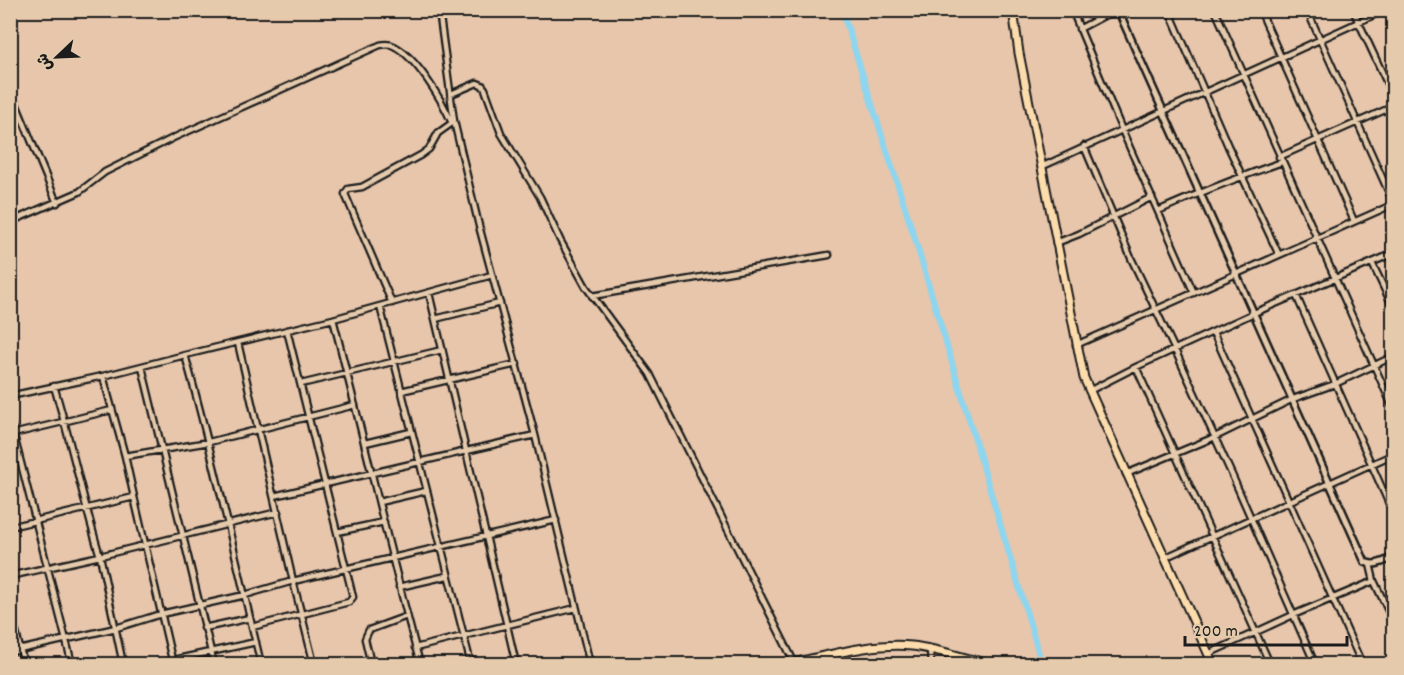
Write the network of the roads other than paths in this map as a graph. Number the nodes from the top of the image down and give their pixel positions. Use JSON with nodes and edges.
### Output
{"nodes":[{"id":1,"x":439,"y":10,"type":"edge"},
{"id":2,"x":1013,"y":10,"type":"edge"},
{"id":3,"x":1072,"y":10,"type":"edge"},
{"id":4,"x":1117,"y":10,"type":"edge"},
{"id":5,"x":1169,"y":10,"type":"edge"},
{"id":6,"x":1215,"y":10,"type":"edge"},
{"id":7,"x":1260,"y":10,"type":"edge"},
{"id":8,"x":1307,"y":10,"type":"edge"},
{"id":9,"x":1353,"y":10,"type":"edge"},
{"id":10,"x":1385,"y":10,"type":"edge"},
{"id":11,"x":1358,"y":22,"type":"junction"},
{"id":12,"x":1079,"y":29,"type":"junction"},
{"id":13,"x":1320,"y":39,"type":"junction"},
{"id":14,"x":1281,"y":58,"type":"junction"},
{"id":15,"x":1243,"y":74,"type":"junction"},
{"id":16,"x":10,"y":89,"type":"edge"},
{"id":17,"x":1204,"y":93,"type":"junction"},
{"id":18,"x":451,"y":94,"type":"junction"},
{"id":19,"x":1394,"y":98,"type":"edge"},
{"id":20,"x":1394,"y":106,"type":"edge"},
{"id":21,"x":1163,"y":110,"type":"junction"},
{"id":22,"x":453,"y":122,"type":"junction"},
{"id":23,"x":1357,"y":123,"type":"junction"},
{"id":24,"x":1122,"y":130,"type":"junction"},
{"id":25,"x":1318,"y":140,"type":"junction"},
{"id":26,"x":1084,"y":146,"type":"junction"},
{"id":27,"x":1280,"y":160,"type":"junction"},
{"id":28,"x":1041,"y":167,"type":"junction"},
{"id":29,"x":1243,"y":176,"type":"junction"},
{"id":30,"x":1200,"y":193,"type":"junction"},
{"id":31,"x":1152,"y":197,"type":"junction"},
{"id":32,"x":57,"y":203,"type":"junction"},
{"id":33,"x":1393,"y":204,"type":"edge"},
{"id":34,"x":1158,"y":211,"type":"junction"},
{"id":35,"x":1114,"y":217,"type":"junction"},
{"id":36,"x":1354,"y":221,"type":"junction"},
{"id":37,"x":10,"y":222,"type":"edge"},
{"id":38,"x":1317,"y":238,"type":"junction"},
{"id":39,"x":1056,"y":243,"type":"junction"},
{"id":40,"x":1394,"y":253,"type":"edge"},
{"id":41,"x":829,"y":255,"type":"dead end"},
{"id":42,"x":1279,"y":255,"type":"junction"},
{"id":43,"x":1372,"y":263,"type":"junction"},
{"id":44,"x":1235,"y":273,"type":"junction"},
{"id":45,"x":492,"y":276,"type":"junction"},
{"id":46,"x":1335,"y":278,"type":"junction"},
{"id":47,"x":429,"y":293,"type":"junction"},
{"id":48,"x":1194,"y":293,"type":"junction"},
{"id":49,"x":1296,"y":295,"type":"junction"},
{"id":50,"x":592,"y":296,"type":"junction"},
{"id":51,"x":392,"y":303,"type":"junction"},
{"id":52,"x":500,"y":303,"type":"junction"},
{"id":53,"x":380,"y":306,"type":"junction"},
{"id":54,"x":1394,"y":309,"type":"edge"},
{"id":55,"x":1156,"y":310,"type":"junction"},
{"id":56,"x":1254,"y":313,"type":"junction"},
{"id":57,"x":333,"y":319,"type":"junction"},
{"id":58,"x":435,"y":319,"type":"junction"},
{"id":59,"x":288,"y":330,"type":"junction"},
{"id":60,"x":1213,"y":332,"type":"junction"},
{"id":61,"x":238,"y":343,"type":"junction"},
{"id":62,"x":1076,"y":345,"type":"junction"},
{"id":63,"x":442,"y":350,"type":"junction"},
{"id":64,"x":1175,"y":350,"type":"junction"},
{"id":65,"x":185,"y":355,"type":"junction"},
{"id":66,"x":1394,"y":356,"type":"edge"},
{"id":67,"x":394,"y":362,"type":"junction"},
{"id":68,"x":517,"y":364,"type":"junction"},
{"id":69,"x":1374,"y":366,"type":"junction"},
{"id":70,"x":142,"y":367,"type":"junction"},
{"id":71,"x":1136,"y":367,"type":"junction"},
{"id":72,"x":347,"y":374,"type":"junction"},
{"id":73,"x":103,"y":376,"type":"junction"},
{"id":74,"x":450,"y":379,"type":"junction"},
{"id":75,"x":301,"y":384,"type":"junction"},
{"id":76,"x":1335,"y":384,"type":"junction"},
{"id":77,"x":54,"y":386,"type":"junction"},
{"id":78,"x":401,"y":391,"type":"junction"},
{"id":79,"x":1089,"y":391,"type":"junction"},
{"id":80,"x":10,"y":396,"type":"edge"},
{"id":81,"x":1293,"y":399,"type":"junction"},
{"id":82,"x":355,"y":405,"type":"junction"},
{"id":83,"x":112,"y":410,"type":"junction"},
{"id":84,"x":1394,"y":410,"type":"edge"},
{"id":85,"x":308,"y":416,"type":"junction"},
{"id":86,"x":1252,"y":419,"type":"junction"},
{"id":87,"x":10,"y":420,"type":"edge"},
{"id":88,"x":65,"y":422,"type":"junction"},
{"id":89,"x":258,"y":429,"type":"junction"},
{"id":90,"x":411,"y":432,"type":"junction"},
{"id":91,"x":12,"y":434,"type":"edge"},
{"id":92,"x":535,"y":435,"type":"junction"},
{"id":93,"x":1215,"y":436,"type":"junction"},
{"id":94,"x":209,"y":442,"type":"junction"},
{"id":95,"x":365,"y":443,"type":"junction"},
{"id":96,"x":163,"y":450,"type":"junction"},
{"id":97,"x":466,"y":451,"type":"junction"},
{"id":98,"x":1176,"y":453,"type":"junction"},
{"id":99,"x":1394,"y":454,"type":"edge"},
{"id":100,"x":125,"y":456,"type":"junction"},
{"id":101,"x":418,"y":462,"type":"junction"},
{"id":102,"x":1371,"y":465,"type":"junction"},
{"id":103,"x":373,"y":474,"type":"junction"},
{"id":104,"x":1126,"y":474,"type":"junction"},
{"id":105,"x":1329,"y":483,"type":"junction"},
{"id":106,"x":325,"y":484,"type":"junction"},
{"id":107,"x":426,"y":491,"type":"junction"},
{"id":108,"x":274,"y":496,"type":"junction"},
{"id":109,"x":134,"y":497,"type":"junction"},
{"id":110,"x":1288,"y":501,"type":"junction"},
{"id":111,"x":379,"y":502,"type":"junction"},
{"id":112,"x":86,"y":508,"type":"junction"},
{"id":113,"x":278,"y":512,"type":"junction"},
{"id":114,"x":1394,"y":515,"type":"edge"},
{"id":115,"x":1251,"y":518,"type":"junction"},
{"id":116,"x":556,"y":520,"type":"junction"},
{"id":117,"x":35,"y":521,"type":"junction"},
{"id":118,"x":384,"y":522,"type":"junction"},
{"id":119,"x":227,"y":526,"type":"junction"},
{"id":120,"x":10,"y":527,"type":"edge"},
{"id":121,"x":337,"y":532,"type":"junction"},
{"id":122,"x":183,"y":535,"type":"junction"},
{"id":123,"x":1213,"y":536,"type":"junction"},
{"id":124,"x":487,"y":537,"type":"junction"},
{"id":125,"x":146,"y":544,"type":"junction"},
{"id":126,"x":441,"y":548,"type":"junction"},
{"id":127,"x":100,"y":556,"type":"junction"},
{"id":128,"x":1394,"y":557,"type":"edge"},
{"id":129,"x":1164,"y":558,"type":"junction"},
{"id":130,"x":392,"y":559,"type":"junction"},
{"id":131,"x":1370,"y":564,"type":"junction"},
{"id":132,"x":48,"y":568,"type":"junction"},
{"id":133,"x":346,"y":570,"type":"junction"},
{"id":134,"x":10,"y":576,"type":"edge"},
{"id":135,"x":447,"y":576,"type":"junction"},
{"id":136,"x":293,"y":581,"type":"junction"},
{"id":137,"x":1374,"y":581,"type":"junction"},
{"id":138,"x":399,"y":587,"type":"junction"},
{"id":139,"x":244,"y":595,"type":"junction"},
{"id":140,"x":1333,"y":599,"type":"junction"},
{"id":141,"x":199,"y":605,"type":"junction"},
{"id":142,"x":576,"y":608,"type":"junction"},
{"id":143,"x":10,"y":610,"type":"edge"},
{"id":144,"x":160,"y":614,"type":"junction"},
{"id":145,"x":301,"y":614,"type":"junction"},
{"id":146,"x":1293,"y":615,"type":"junction"},
{"id":147,"x":407,"y":616,"type":"junction"},
{"id":148,"x":250,"y":618,"type":"junction"},
{"id":149,"x":1394,"y":623,"type":"edge"},
{"id":150,"x":507,"y":625,"type":"junction"},
{"id":151,"x":252,"y":627,"type":"junction"},
{"id":152,"x":116,"y":628,"type":"junction"},
{"id":153,"x":204,"y":628,"type":"junction"},
{"id":154,"x":1257,"y":633,"type":"junction"},
{"id":155,"x":463,"y":636,"type":"junction"},
{"id":156,"x":66,"y":640,"type":"junction"},
{"id":157,"x":256,"y":642,"type":"junction"},
{"id":158,"x":415,"y":648,"type":"junction"},
{"id":159,"x":930,"y":649,"type":"junction"},
{"id":160,"x":21,"y":650,"type":"junction"},
{"id":161,"x":210,"y":650,"type":"junction"},
{"id":162,"x":10,"y":652,"type":"edge"},
{"id":163,"x":835,"y":654,"type":"junction"},
{"id":164,"x":1208,"y":654,"type":"junction"},
{"id":165,"x":172,"y":662,"type":"edge"},
{"id":166,"x":24,"y":664,"type":"edge"},
{"id":167,"x":72,"y":664,"type":"edge"},
{"id":168,"x":123,"y":664,"type":"edge"},
{"id":169,"x":155,"y":664,"type":"edge"},
{"id":170,"x":214,"y":664,"type":"edge"},
{"id":171,"x":261,"y":664,"type":"edge"},
{"id":172,"x":314,"y":664,"type":"edge"},
{"id":173,"x":371,"y":664,"type":"edge"},
{"id":174,"x":420,"y":664,"type":"edge"},
{"id":175,"x":471,"y":664,"type":"edge"},
{"id":176,"x":516,"y":664,"type":"edge"},
{"id":177,"x":590,"y":664,"type":"edge"},
{"id":178,"x":793,"y":664,"type":"edge"},
{"id":179,"x":837,"y":664,"type":"edge"},
{"id":180,"x":931,"y":664,"type":"edge"},
{"id":181,"x":988,"y":664,"type":"edge"},
{"id":182,"x":1213,"y":664,"type":"edge"},
{"id":183,"x":1270,"y":664,"type":"edge"},
{"id":184,"x":1315,"y":664,"type":"edge"},
{"id":185,"x":1362,"y":664,"type":"edge"}],
"edges":[{"from":1,"to":18,"type":"street"},
{"from":2,"to":28,"type":"main road"},
{"from":3,"to":12,"type":"street"},
{"from":4,"to":12,"type":"street"},
{"from":4,"to":21,"type":"street"},
{"from":5,"to":17,"type":"street"},
{"from":6,"to":15,"type":"street"},
{"from":7,"to":14,"type":"street"},
{"from":8,"to":13,"type":"street"},
{"from":9,"to":11,"type":"street"},
{"from":10,"to":11,"type":"street"},
{"from":11,"to":13,"type":"street"},
{"from":11,"to":19,"type":"street"},
{"from":12,"to":24,"type":"street"},
{"from":13,"to":14,"type":"street"},
{"from":13,"to":23,"type":"street"},
{"from":14,"to":15,"type":"street"},
{"from":14,"to":25,"type":"street"},
{"from":15,"to":17,"type":"street"},
{"from":15,"to":27,"type":"street"},
{"from":16,"to":32,"type":"street"},
{"from":17,"to":21,"type":"street"},
{"from":17,"to":29,"type":"street"},
{"from":18,"to":22,"type":"street"},
{"from":18,"to":50,"type":"street"},
{"from":20,"to":23,"type":"street"},
{"from":21,"to":24,"type":"street"},
{"from":21,"to":30,"type":"street"},
{"from":22,"to":32,"type":"street"},
{"from":22,"to":45,"type":"street"},
{"from":22,"to":51,"type":"street"},
{"from":23,"to":25,"type":"street"},
{"from":23,"to":33,"type":"street"},
{"from":24,"to":26,"type":"street"},
{"from":24,"to":31,"type":"street"},
{"from":25,"to":27,"type":"street"},
{"from":25,"to":36,"type":"street"},
{"from":26,"to":28,"type":"street"},
{"from":26,"to":35,"type":"street"},
{"from":27,"to":29,"type":"street"},
{"from":27,"to":38,"type":"street"},
{"from":28,"to":39,"type":"main road"},
{"from":29,"to":30,"type":"street"},
{"from":29,"to":42,"type":"street"},
{"from":30,"to":34,"type":"street"},
{"from":30,"to":44,"type":"street"},
{"from":31,"to":34,"type":"street"},
{"from":31,"to":35,"type":"street"},
{"from":32,"to":37,"type":"street"},
{"from":33,"to":36,"type":"street"},
{"from":34,"to":48,"type":"street"},
{"from":35,"to":39,"type":"street"},
{"from":35,"to":55,"type":"street"},
{"from":36,"to":38,"type":"street"},
{"from":38,"to":42,"type":"street"},
{"from":38,"to":46,"type":"street"},
{"from":39,"to":62,"type":"main road"},
{"from":40,"to":43,"type":"street"},
{"from":41,"to":50,"type":"street"},
{"from":42,"to":44,"type":"street"},
{"from":43,"to":46,"type":"street"},
{"from":43,"to":54,"type":"street"},
{"from":44,"to":48,"type":"street"},
{"from":44,"to":56,"type":"street"},
{"from":45,"to":47,"type":"street"},
{"from":45,"to":52,"type":"street"},
{"from":46,"to":49,"type":"street"},
{"from":46,"to":69,"type":"street"},
{"from":47,"to":51,"type":"street"},
{"from":47,"to":58,"type":"street"},
{"from":48,"to":55,"type":"street"},
{"from":49,"to":56,"type":"street"},
{"from":49,"to":76,"type":"street"},
{"from":50,"to":178,"type":"street"},
{"from":51,"to":53,"type":"street"},
{"from":52,"to":58,"type":"street"},
{"from":52,"to":68,"type":"street"},
{"from":53,"to":57,"type":"street"},
{"from":53,"to":67,"type":"street"},
{"from":55,"to":62,"type":"street"},
{"from":55,"to":64,"type":"street"},
{"from":56,"to":60,"type":"street"},
{"from":56,"to":81,"type":"street"},
{"from":57,"to":59,"type":"street"},
{"from":57,"to":72,"type":"street"},
{"from":58,"to":63,"type":"street"},
{"from":59,"to":61,"type":"street"},
{"from":59,"to":75,"type":"street"},
{"from":60,"to":64,"type":"street"},
{"from":60,"to":86,"type":"street"},
{"from":61,"to":65,"type":"street"},
{"from":61,"to":89,"type":"street"},
{"from":62,"to":79,"type":"main road"},
{"from":63,"to":67,"type":"street"},
{"from":63,"to":74,"type":"street"},
{"from":64,"to":71,"type":"street"},
{"from":64,"to":93,"type":"street"},
{"from":65,"to":70,"type":"street"},
{"from":65,"to":94,"type":"street"},
{"from":66,"to":69,"type":"street"},
{"from":67,"to":72,"type":"street"},
{"from":67,"to":78,"type":"street"},
{"from":68,"to":74,"type":"street"},
{"from":68,"to":92,"type":"street"},
{"from":69,"to":76,"type":"street"},
{"from":69,"to":84,"type":"street"},
{"from":70,"to":73,"type":"street"},
{"from":70,"to":96,"type":"street"},
{"from":71,"to":79,"type":"street"},
{"from":71,"to":98,"type":"street"},
{"from":72,"to":75,"type":"street"},
{"from":72,"to":82,"type":"street"},
{"from":73,"to":77,"type":"street"},
{"from":73,"to":83,"type":"street"},
{"from":74,"to":78,"type":"street"},
{"from":74,"to":97,"type":"street"},
{"from":75,"to":85,"type":"street"},
{"from":76,"to":81,"type":"street"},
{"from":76,"to":102,"type":"street"},
{"from":77,"to":80,"type":"street"},
{"from":77,"to":88,"type":"street"},
{"from":78,"to":90,"type":"street"},
{"from":79,"to":104,"type":"main road"},
{"from":81,"to":86,"type":"street"},
{"from":81,"to":105,"type":"street"},
{"from":82,"to":85,"type":"street"},
{"from":82,"to":95,"type":"street"},
{"from":83,"to":88,"type":"street"},
{"from":83,"to":100,"type":"street"},
{"from":85,"to":89,"type":"street"},
{"from":85,"to":106,"type":"street"},
{"from":86,"to":93,"type":"street"},
{"from":86,"to":110,"type":"street"},
{"from":87,"to":91,"type":"street"},
{"from":88,"to":91,"type":"street"},
{"from":88,"to":112,"type":"street"},
{"from":89,"to":94,"type":"street"},
{"from":89,"to":108,"type":"street"},
{"from":90,"to":95,"type":"street"},
{"from":90,"to":101,"type":"street"},
{"from":91,"to":117,"type":"street"},
{"from":92,"to":97,"type":"street"},
{"from":92,"to":116,"type":"street"},
{"from":93,"to":98,"type":"street"},
{"from":93,"to":115,"type":"street"},
{"from":94,"to":96,"type":"street"},
{"from":94,"to":119,"type":"street"},
{"from":95,"to":103,"type":"street"},
{"from":96,"to":100,"type":"street"},
{"from":96,"to":122,"type":"street"},
{"from":97,"to":101,"type":"street"},
{"from":97,"to":124,"type":"street"},
{"from":98,"to":104,"type":"street"},
{"from":98,"to":123,"type":"street"},
{"from":99,"to":102,"type":"street"},
{"from":100,"to":109,"type":"street"},
{"from":101,"to":103,"type":"street"},
{"from":101,"to":107,"type":"street"},
{"from":102,"to":105,"type":"street"},
{"from":102,"to":114,"type":"street"},
{"from":103,"to":106,"type":"street"},
{"from":103,"to":111,"type":"street"},
{"from":104,"to":129,"type":"main road"},
{"from":105,"to":110,"type":"street"},
{"from":105,"to":131,"type":"street"},
{"from":106,"to":108,"type":"street"},
{"from":106,"to":121,"type":"street"},
{"from":107,"to":111,"type":"street"},
{"from":107,"to":126,"type":"street"},
{"from":108,"to":113,"type":"street"},
{"from":109,"to":112,"type":"street"},
{"from":109,"to":125,"type":"street"},
{"from":110,"to":115,"type":"street"},
{"from":110,"to":140,"type":"street"},
{"from":111,"to":118,"type":"street"},
{"from":112,"to":117,"type":"street"},
{"from":112,"to":127,"type":"street"},
{"from":113,"to":119,"type":"street"},
{"from":113,"to":136,"type":"street"},
{"from":115,"to":123,"type":"street"},
{"from":115,"to":146,"type":"street"},
{"from":116,"to":124,"type":"street"},
{"from":116,"to":142,"type":"street"},
{"from":117,"to":120,"type":"street"},
{"from":117,"to":132,"type":"street"},
{"from":118,"to":121,"type":"street"},
{"from":118,"to":130,"type":"street"},
{"from":119,"to":122,"type":"street"},
{"from":119,"to":139,"type":"street"},
{"from":121,"to":133,"type":"street"},
{"from":122,"to":125,"type":"street"},
{"from":122,"to":141,"type":"street"},
{"from":123,"to":129,"type":"street"},
{"from":123,"to":154,"type":"street"},
{"from":124,"to":126,"type":"street"},
{"from":124,"to":150,"type":"street"},
{"from":125,"to":127,"type":"street"},
{"from":125,"to":144,"type":"street"},
{"from":126,"to":130,"type":"street"},
{"from":126,"to":135,"type":"street"},
{"from":127,"to":132,"type":"street"},
{"from":127,"to":152,"type":"street"},
{"from":128,"to":131,"type":"street"},
{"from":129,"to":164,"type":"main road"},
{"from":130,"to":133,"type":"street"},
{"from":130,"to":138,"type":"street"},
{"from":131,"to":137,"type":"street"},
{"from":132,"to":134,"type":"street"},
{"from":132,"to":156,"type":"street"},
{"from":133,"to":136,"type":"street"},
{"from":133,"to":145,"type":"street"},
{"from":135,"to":138,"type":"street"},
{"from":135,"to":155,"type":"street"},
{"from":136,"to":139,"type":"street"},
{"from":136,"to":145,"type":"street"},
{"from":137,"to":140,"type":"street"},
{"from":137,"to":149,"type":"street"},
{"from":138,"to":147,"type":"street"},
{"from":139,"to":141,"type":"street"},
{"from":139,"to":148,"type":"street"},
{"from":140,"to":146,"type":"street"},
{"from":140,"to":185,"type":"street"},
{"from":141,"to":144,"type":"street"},
{"from":141,"to":153,"type":"street"},
{"from":142,"to":150,"type":"street"},
{"from":142,"to":177,"type":"street"},
{"from":143,"to":160,"type":"street"},
{"from":144,"to":152,"type":"street"},
{"from":144,"to":165,"type":"street"},
{"from":145,"to":151,"type":"street"},
{"from":145,"to":172,"type":"street"},
{"from":146,"to":154,"type":"street"},
{"from":146,"to":184,"type":"street"},
{"from":147,"to":158,"type":"street"},
{"from":147,"to":173,"type":"street"},
{"from":148,"to":151,"type":"street"},
{"from":148,"to":153,"type":"street"},
{"from":150,"to":155,"type":"street"},
{"from":150,"to":176,"type":"street"},
{"from":151,"to":157,"type":"street"},
{"from":152,"to":156,"type":"street"},
{"from":152,"to":168,"type":"street"},
{"from":153,"to":161,"type":"street"},
{"from":154,"to":164,"type":"street"},
{"from":154,"to":183,"type":"street"},
{"from":155,"to":158,"type":"street"},
{"from":155,"to":175,"type":"street"},
{"from":156,"to":160,"type":"street"},
{"from":156,"to":167,"type":"street"},
{"from":157,"to":161,"type":"street"},
{"from":157,"to":171,"type":"street"},
{"from":158,"to":174,"type":"street"},
{"from":159,"to":163,"type":"main road"},
{"from":159,"to":180,"type":"street"},
{"from":159,"to":181,"type":"main road"},
{"from":160,"to":162,"type":"street"},
{"from":160,"to":166,"type":"street"},
{"from":161,"to":165,"type":"street"},
{"from":161,"to":170,"type":"street"},
{"from":163,"to":178,"type":"main road"},
{"from":163,"to":179,"type":"street"},
{"from":164,"to":182,"type":"main road"},
{"from":165,"to":169,"type":"street"}]}
